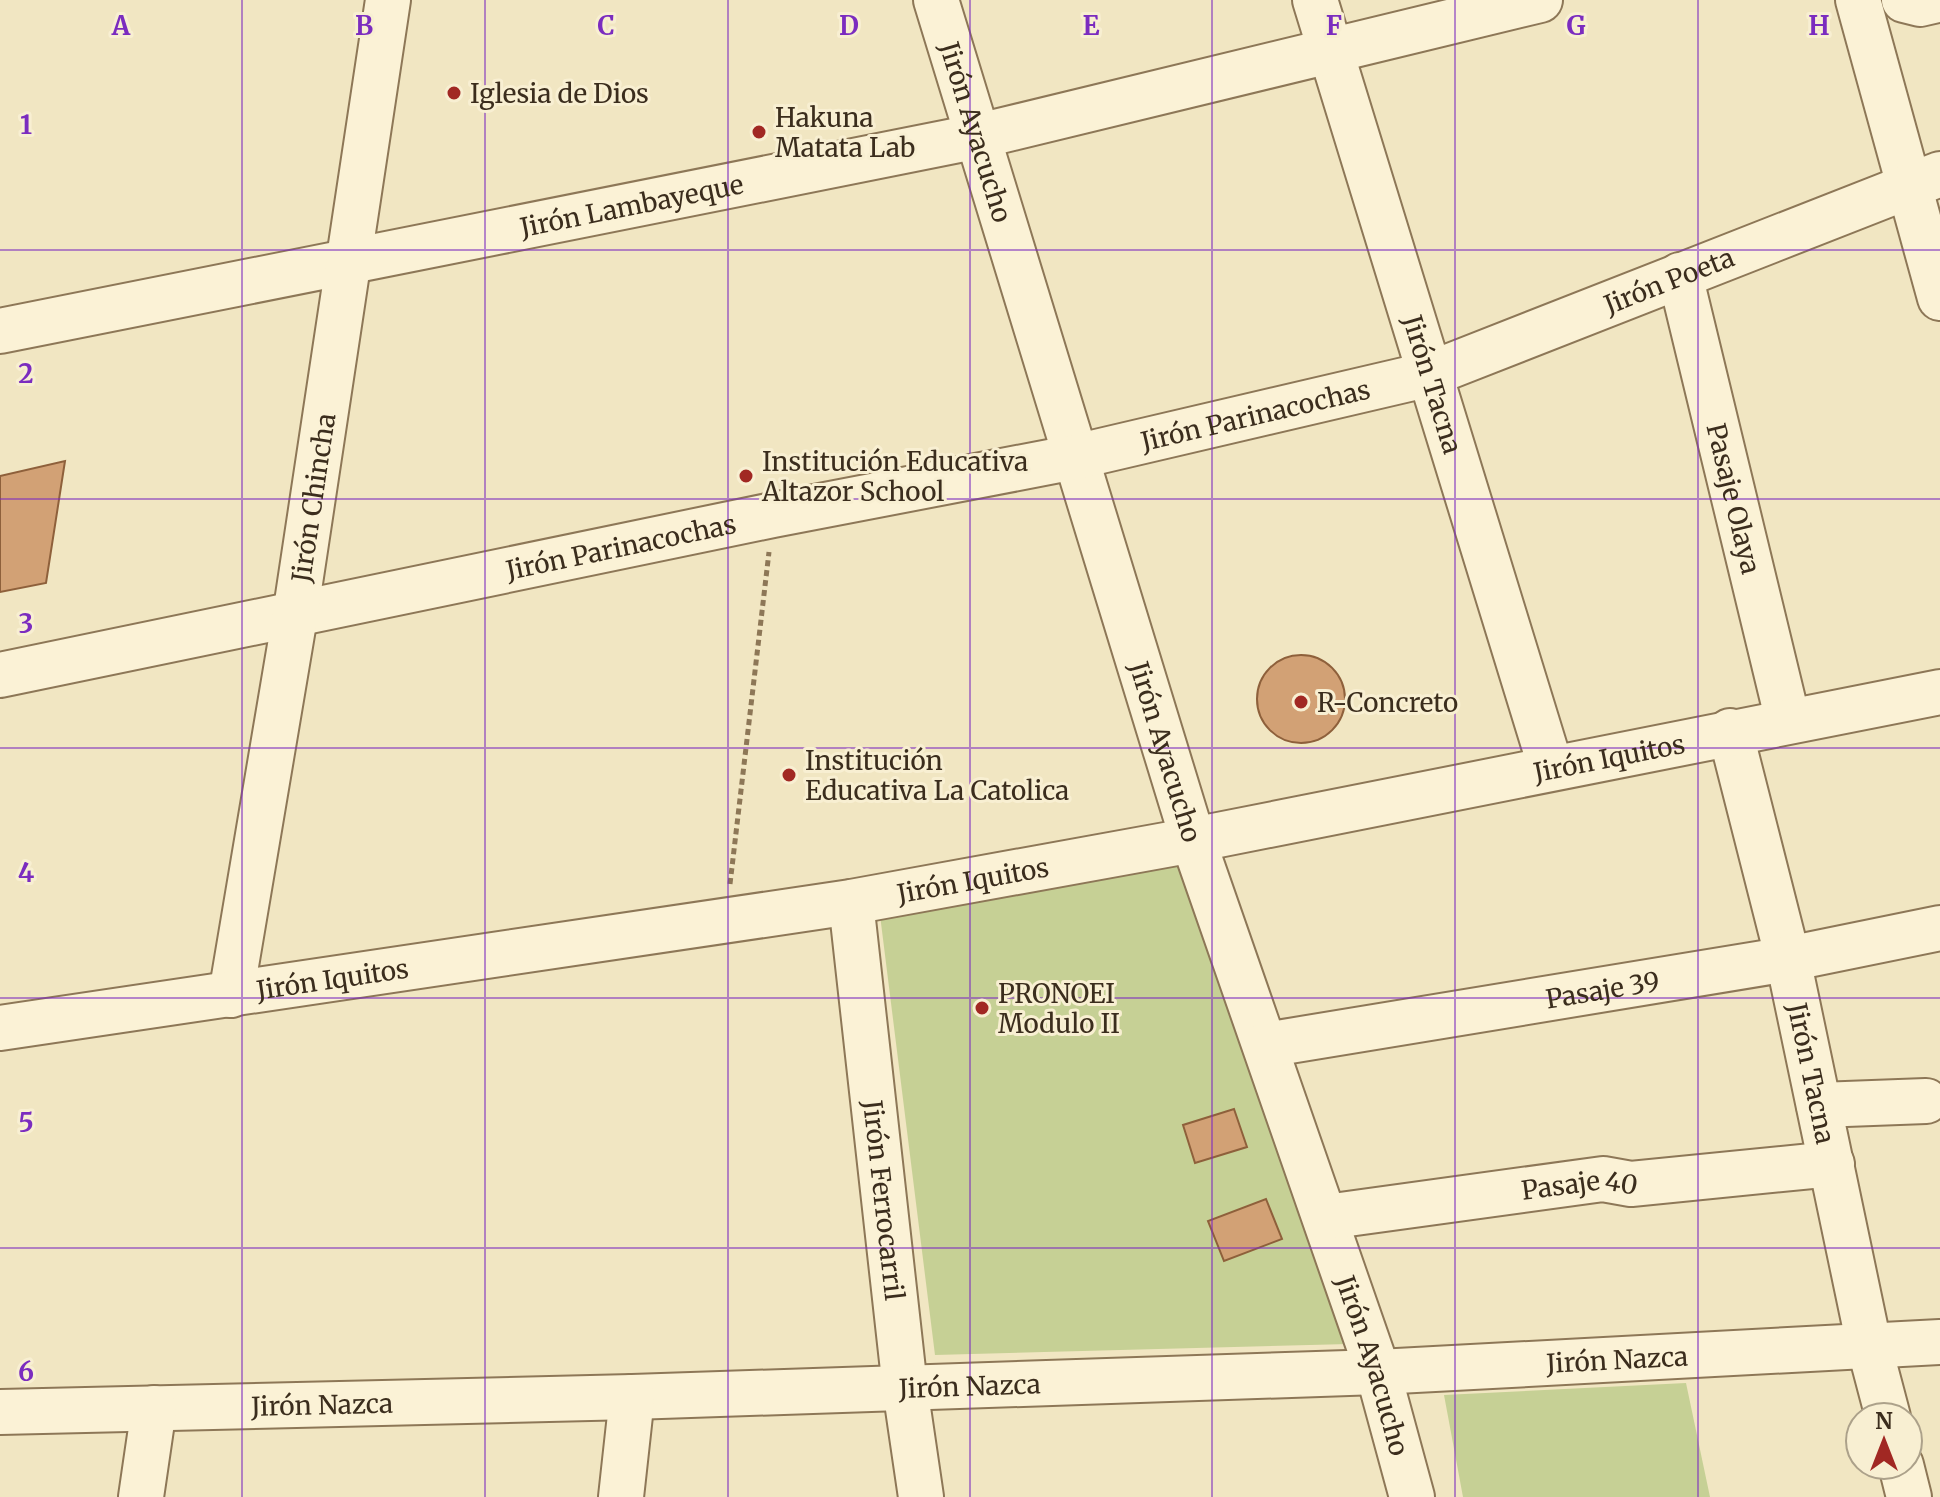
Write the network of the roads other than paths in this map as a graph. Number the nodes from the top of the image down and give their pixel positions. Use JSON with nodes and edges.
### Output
{"nodes":[{"id":1,"x":388,"y":0,"type":"edge"},
{"id":2,"x":936,"y":0,"type":"edge"},
{"id":3,"x":1315,"y":0,"type":"edge"},
{"id":4,"x":1540,"y":0,"type":"edge"},
{"id":5,"x":1858,"y":0,"type":"edge"},
{"id":6,"x":1904,"y":0,"type":"edge"},
{"id":7,"x":1937,"y":0,"type":"edge"},
{"id":8,"x":1331,"y":52,"type":"junction"},
{"id":9,"x":979,"y":136,"type":"junction"},
{"id":10,"x":1924,"y":179,"type":"edge"},
{"id":11,"x":346,"y":260,"type":"junction"},
{"id":12,"x":1680,"y":275,"type":"junction"},
{"id":13,"x":1940,"y":298,"type":"edge"},
{"id":14,"x":0,"y":331,"type":"edge"},
{"id":15,"x":1430,"y":374,"type":"junction"},
{"id":16,"x":1075,"y":457,"type":"junction"},
{"id":17,"x":295,"y":616,"type":"junction"},
{"id":18,"x":0,"y":675,"type":"edge"},
{"id":19,"x":1940,"y":692,"type":"edge"},
{"id":20,"x":1788,"y":721,"type":"junction"},
{"id":21,"x":1730,"y":731,"type":"junction"},
{"id":22,"x":1551,"y":768,"type":"junction"},
{"id":23,"x":1193,"y":840,"type":"junction"},
{"id":24,"x":851,"y":902,"type":"junction"},
{"id":25,"x":1940,"y":928,"type":"edge"},
{"id":26,"x":1788,"y":959,"type":"junction"},
{"id":27,"x":231,"y":995,"type":"junction"},
{"id":28,"x":0,"y":1028,"type":"edge"},
{"id":29,"x":1265,"y":1045,"type":"junction"},
{"id":30,"x":1926,"y":1101,"type":"dead end"},
{"id":31,"x":1819,"y":1105,"type":"junction"},
{"id":32,"x":1832,"y":1164,"type":"junction"},
{"id":33,"x":1326,"y":1217,"type":"junction"},
{"id":34,"x":1940,"y":1342,"type":"edge"},
{"id":35,"x":1869,"y":1345,"type":"junction"},
{"id":36,"x":1378,"y":1372,"type":"junction"},
{"id":37,"x":905,"y":1388,"type":"junction"},
{"id":38,"x":632,"y":1397,"type":"junction"},
{"id":39,"x":1884,"y":1401,"type":"edge"},
{"id":40,"x":154,"y":1408,"type":"junction"},
{"id":41,"x":0,"y":1412,"type":"edge"},
{"id":42,"x":141,"y":1497,"type":"edge"},
{"id":43,"x":621,"y":1497,"type":"edge"},
{"id":44,"x":921,"y":1497,"type":"edge"},
{"id":45,"x":1412,"y":1497,"type":"edge"}],
"edges":[{"from":1,"to":11,"type":"street","name":"Jirón Chincha"},
{"from":2,"to":9,"type":"street","name":"Jirón Ayacucho"},
{"from":3,"to":8,"type":"street","name":"Jirón Tacna"},
{"from":4,"to":8,"type":"street","name":"Jirón Lambayeque"},
{"from":5,"to":10,"type":"street"},
{"from":6,"to":7,"type":"street"},
{"from":8,"to":9,"type":"street","name":"Jirón Lambayeque"},
{"from":8,"to":15,"type":"street","name":"Jirón Tacna"},
{"from":9,"to":11,"type":"street","name":"Jirón Lambayeque"},
{"from":9,"to":16,"type":"street","name":"Jirón Ayacucho"},
{"from":10,"to":12,"type":"street","name":"Jirón Poeta"},
{"from":10,"to":13,"type":"street"},
{"from":11,"to":14,"type":"street","name":"Jirón Lambayeque"},
{"from":11,"to":17,"type":"street","name":"Jirón Chincha"},
{"from":12,"to":15,"type":"street","name":"Jirón Poeta"},
{"from":12,"to":20,"type":"street","name":"Pasaje Olaya"},
{"from":15,"to":16,"type":"street","name":"Jirón Parinacochas"},
{"from":15,"to":22,"type":"street","name":"Jirón Tacna"},
{"from":16,"to":17,"type":"street","name":"Jirón Parinacochas"},
{"from":16,"to":23,"type":"street","name":"Jirón Ayacucho"},
{"from":17,"to":18,"type":"street","name":"Jirón Parinacochas"},
{"from":17,"to":27,"type":"street","name":"Jirón Chincha"},
{"from":19,"to":20,"type":"street","name":"Jirón Iquitos"},
{"from":20,"to":21,"type":"street","name":"Jirón Iquitos"},
{"from":21,"to":22,"type":"street","name":"Jirón Iquitos"},
{"from":21,"to":26,"type":"street","name":"Jirón Tacna"},
{"from":22,"to":23,"type":"street","name":"Jirón Iquitos"},
{"from":23,"to":24,"type":"street","name":"Jirón Iquitos"},
{"from":23,"to":29,"type":"street","name":"Jirón Ayacucho"},
{"from":24,"to":27,"type":"street","name":"Jirón Iquitos"},
{"from":24,"to":37,"type":"street","name":"Jirón Ferrocarril"},
{"from":25,"to":26,"type":"street","name":"Pasaje 39"},
{"from":26,"to":29,"type":"street","name":"Pasaje 39"},
{"from":26,"to":31,"type":"street","name":"Jirón Tacna"},
{"from":27,"to":28,"type":"street","name":"Jirón Iquitos"},
{"from":29,"to":33,"type":"street","name":"Jirón Ayacucho"},
{"from":30,"to":31,"type":"street"},
{"from":31,"to":32,"type":"street","name":"Jirón Tacna"},
{"from":32,"to":33,"type":"street","name":"Pasaje 40"},
{"from":32,"to":35,"type":"street","name":"Jirón Tacna"},
{"from":33,"to":36,"type":"street","name":"Jirón Ayacucho"},
{"from":34,"to":35,"type":"street","name":"Jirón Nazca"},
{"from":35,"to":36,"type":"street","name":"Jirón Nazca"},
{"from":35,"to":39,"type":"street","name":"Jirón Tacna"},
{"from":36,"to":37,"type":"street","name":"Jirón Nazca"},
{"from":36,"to":45,"type":"street","name":"Jirón Ayacucho"},
{"from":37,"to":38,"type":"street","name":"Jirón Nazca"},
{"from":37,"to":44,"type":"street","name":"Jirón Ferrocarril"},
{"from":38,"to":40,"type":"street","name":"Jirón Nazca"},
{"from":38,"to":43,"type":"street"},
{"from":40,"to":41,"type":"street","name":"Jirón Nazca"},
{"from":40,"to":42,"type":"street"}]}
